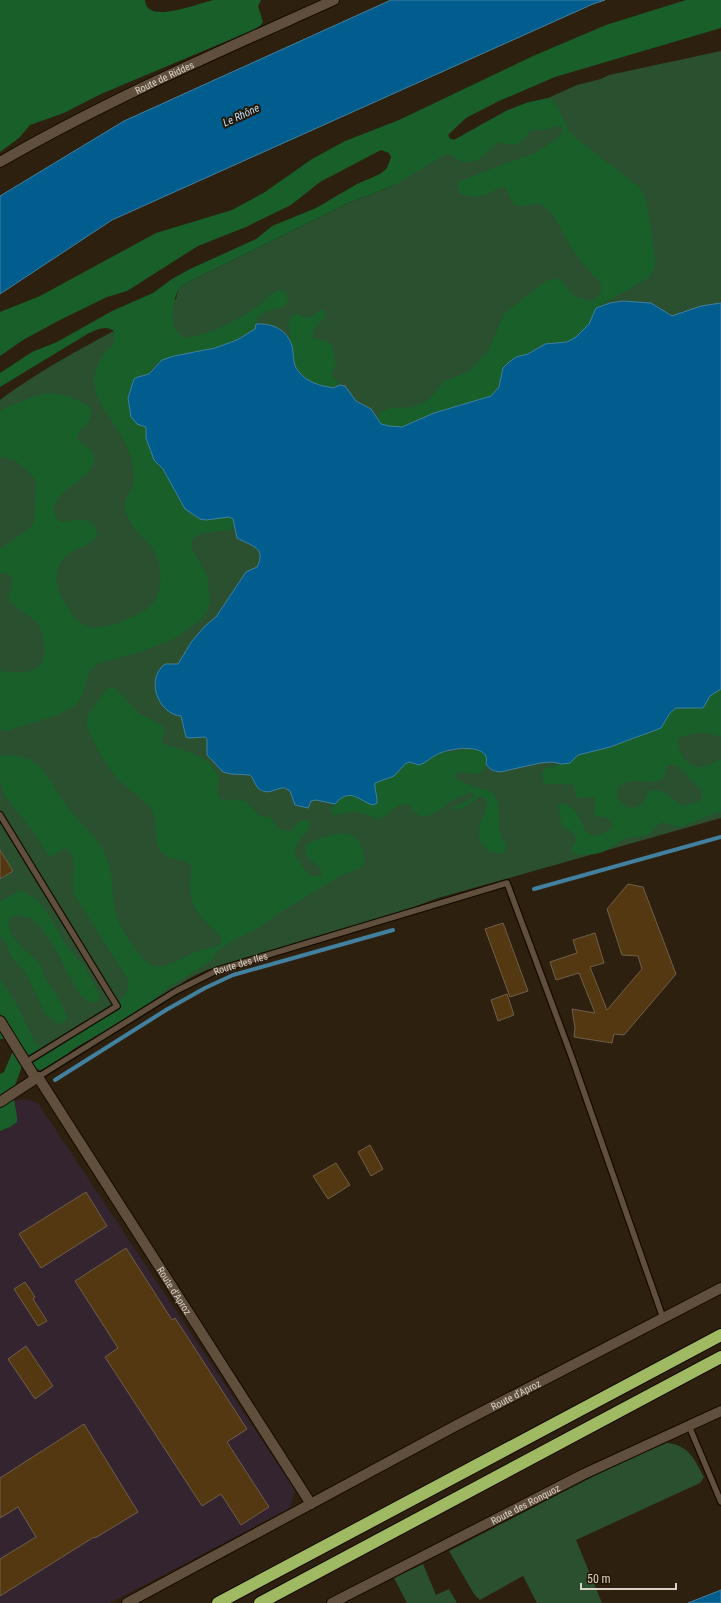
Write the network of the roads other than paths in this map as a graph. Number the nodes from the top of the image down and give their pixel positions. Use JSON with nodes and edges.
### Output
{"nodes":[{"id":1,"x":334,"y":0,"type":"edge"},
{"id":2,"x":0,"y":162,"type":"edge"},
{"id":3,"x":0,"y":815,"type":"edge"},
{"id":4,"x":0,"y":1021,"type":"edge"},
{"id":5,"x":26,"y":1062,"type":"junction"},
{"id":6,"x":37,"y":1078,"type":"junction"},
{"id":7,"x":0,"y":1102,"type":"edge"},
{"id":8,"x":721,"y":1288,"type":"edge"},
{"id":9,"x":662,"y":1318,"type":"junction"},
{"id":10,"x":721,"y":1335,"type":"edge"},
{"id":11,"x":721,"y":1357,"type":"edge"},
{"id":12,"x":721,"y":1411,"type":"edge"},
{"id":13,"x":688,"y":1426,"type":"junction"},
{"id":14,"x":721,"y":1502,"type":"edge"},
{"id":15,"x":311,"y":1504,"type":"junction"},
{"id":16,"x":127,"y":1603,"type":"edge"},
{"id":17,"x":218,"y":1603,"type":"edge"},
{"id":18,"x":260,"y":1603,"type":"edge"},
{"id":19,"x":332,"y":1603,"type":"edge"}],
"edges":[{"from":1,"to":2,"type":"street","name":"Route de Riddes"},
{"from":3,"to":5,"type":"lane"},
{"from":4,"to":5,"type":"street","name":"Route d'Aproz"},
{"from":5,"to":6,"type":"street","name":"Route d'Aproz"},
{"from":6,"to":7,"type":"street","name":"Route des Iles"},
{"from":6,"to":9,"type":"lane","name":"Route des Iles"},
{"from":6,"to":15,"type":"street","name":"Route d'Aproz"},
{"from":8,"to":9,"type":"street","name":"Route d'Aproz"},
{"from":9,"to":15,"type":"street","name":"Route d'Aproz"},
{"from":10,"to":17,"type":"highway"},
{"from":11,"to":18,"type":"highway"},
{"from":12,"to":13,"type":"street","name":"Route des Ronquoz"},
{"from":13,"to":14,"type":"lane"},
{"from":13,"to":19,"type":"street","name":"Route des Ronquoz"},
{"from":15,"to":16,"type":"street","name":"Route d'Aproz"}]}
